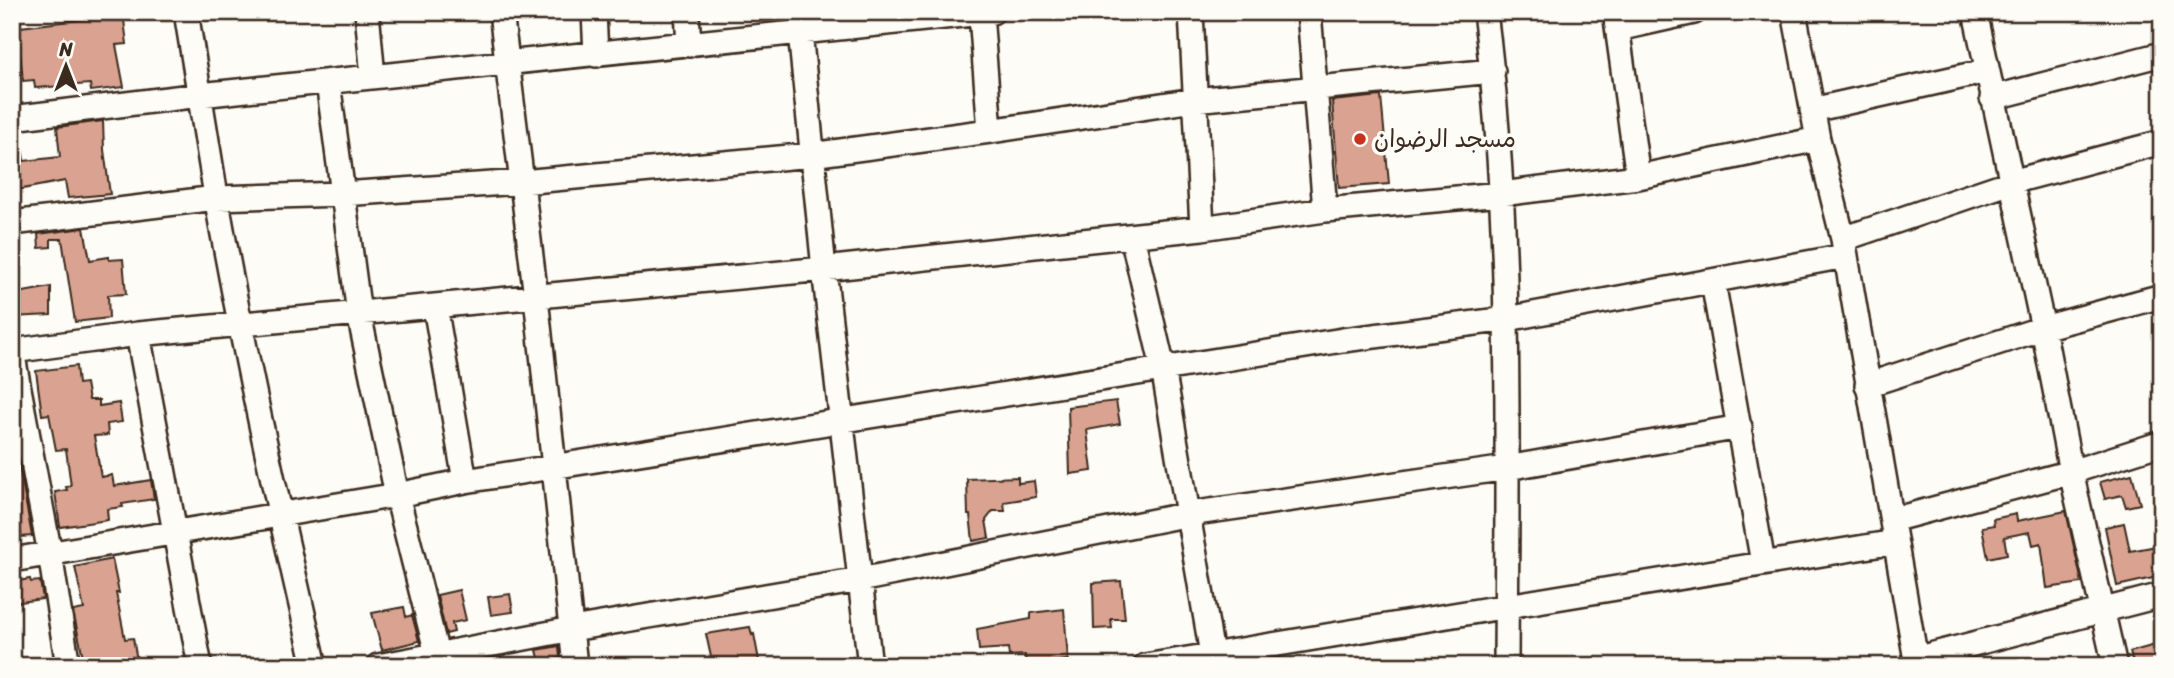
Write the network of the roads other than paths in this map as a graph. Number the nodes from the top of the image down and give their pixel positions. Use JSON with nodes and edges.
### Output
{"nodes":[{"id":1,"x":186,"y":12,"type":"edge"},
{"id":2,"x":367,"y":12,"type":"edge"},
{"id":3,"x":501,"y":12,"type":"edge"},
{"id":4,"x":594,"y":12,"type":"edge"},
{"id":5,"x":687,"y":12,"type":"edge"},
{"id":6,"x":1191,"y":12,"type":"edge"},
{"id":7,"x":1308,"y":12,"type":"edge"},
{"id":8,"x":1485,"y":12,"type":"edge"},
{"id":9,"x":1694,"y":12,"type":"edge"},
{"id":10,"x":1794,"y":12,"type":"edge"},
{"id":11,"x":1975,"y":12,"type":"edge"},
{"id":12,"x":987,"y":13,"type":"edge"},
{"id":13,"x":911,"y":16,"type":"edge"},
{"id":14,"x":1617,"y":21,"type":"edge"},
{"id":15,"x":799,"y":23,"type":"edge"},
{"id":16,"x":689,"y":45,"type":"junction"},
{"id":17,"x":2162,"y":54,"type":"edge"},
{"id":18,"x":596,"y":55,"type":"junction"},
{"id":19,"x":507,"y":62,"type":"junction"},
{"id":20,"x":1493,"y":71,"type":"junction"},
{"id":21,"x":1987,"y":71,"type":"junction"},
{"id":22,"x":373,"y":77,"type":"junction"},
{"id":23,"x":328,"y":82,"type":"junction"},
{"id":24,"x":1317,"y":89,"type":"junction"},
{"id":25,"x":200,"y":95,"type":"junction"},
{"id":26,"x":1993,"y":98,"type":"junction"},
{"id":27,"x":1194,"y":100,"type":"junction"},
{"id":28,"x":1812,"y":110,"type":"junction"},
{"id":29,"x":12,"y":118,"type":"edge"},
{"id":30,"x":990,"y":131,"type":"junction"},
{"id":31,"x":1818,"y":139,"type":"junction"},
{"id":32,"x":2162,"y":142,"type":"edge"},
{"id":33,"x":811,"y":155,"type":"junction"},
{"id":34,"x":1638,"y":177,"type":"junction"},
{"id":35,"x":522,"y":182,"type":"junction"},
{"id":36,"x":2011,"y":182,"type":"junction"},
{"id":37,"x":342,"y":194,"type":"junction"},
{"id":38,"x":1501,"y":194,"type":"junction"},
{"id":39,"x":216,"y":198,"type":"junction"},
{"id":40,"x":1325,"y":210,"type":"junction"},
{"id":41,"x":12,"y":223,"type":"edge"},
{"id":42,"x":1202,"y":228,"type":"junction"},
{"id":43,"x":1132,"y":236,"type":"junction"},
{"id":44,"x":1844,"y":248,"type":"junction"},
{"id":45,"x":824,"y":269,"type":"junction"},
{"id":46,"x":1713,"y":282,"type":"junction"},
{"id":47,"x":2162,"y":296,"type":"edge"},
{"id":48,"x":536,"y":298,"type":"junction"},
{"id":49,"x":435,"y":306,"type":"junction"},
{"id":50,"x":359,"y":314,"type":"junction"},
{"id":51,"x":1507,"y":319,"type":"junction"},
{"id":52,"x":241,"y":324,"type":"junction"},
{"id":53,"x":2043,"y":328,"type":"junction"},
{"id":54,"x":138,"y":334,"type":"junction"},
{"id":55,"x":12,"y":351,"type":"edge"},
{"id":56,"x":1163,"y":368,"type":"junction"},
{"id":57,"x":1867,"y":385,"type":"junction"},
{"id":58,"x":842,"y":422,"type":"junction"},
{"id":59,"x":1740,"y":427,"type":"junction"},
{"id":60,"x":2162,"y":443,"type":"edge"},
{"id":61,"x":553,"y":468,"type":"junction"},
{"id":62,"x":1507,"y":468,"type":"junction"},
{"id":63,"x":2071,"y":472,"type":"junction"},
{"id":64,"x":465,"y":481,"type":"junction"},
{"id":65,"x":397,"y":495,"type":"junction"},
{"id":66,"x":1189,"y":514,"type":"junction"},
{"id":67,"x":280,"y":515,"type":"junction"},
{"id":68,"x":1893,"y":531,"type":"junction"},
{"id":69,"x":174,"y":532,"type":"junction"},
{"id":70,"x":50,"y":554,"type":"junction"},
{"id":71,"x":12,"y":559,"type":"edge"},
{"id":72,"x":1763,"y":563,"type":"junction"},
{"id":73,"x":860,"y":580,"type":"junction"},
{"id":74,"x":2162,"y":596,"type":"edge"},
{"id":75,"x":1507,"y":607,"type":"junction"},
{"id":76,"x":2103,"y":612,"type":"junction"},
{"id":77,"x":572,"y":629,"type":"junction"},
{"id":78,"x":1213,"y":660,"type":"edge"},
{"id":79,"x":439,"y":661,"type":"edge"},
{"id":80,"x":1916,"y":662,"type":"edge"},
{"id":81,"x":68,"y":666,"type":"edge"},
{"id":82,"x":200,"y":666,"type":"edge"},
{"id":83,"x":315,"y":666,"type":"edge"},
{"id":84,"x":378,"y":666,"type":"edge"},
{"id":85,"x":575,"y":666,"type":"edge"},
{"id":86,"x":870,"y":666,"type":"edge"},
{"id":87,"x":1145,"y":666,"type":"edge"},
{"id":88,"x":1506,"y":666,"type":"edge"},
{"id":89,"x":2115,"y":666,"type":"edge"}],
"edges":[{"from":1,"to":25,"type":"street"},
{"from":2,"to":22,"type":"street"},
{"from":3,"to":19,"type":"street"},
{"from":4,"to":18,"type":"street"},
{"from":5,"to":16,"type":"street"},
{"from":6,"to":27,"type":"street"},
{"from":7,"to":24,"type":"street"},
{"from":8,"to":20,"type":"street"},
{"from":9,"to":14,"type":"street"},
{"from":10,"to":28,"type":"street"},
{"from":11,"to":21,"type":"street"},
{"from":12,"to":13,"type":"street"},
{"from":12,"to":30,"type":"street"},
{"from":13,"to":15,"type":"street"},
{"from":14,"to":34,"type":"street"},
{"from":15,"to":16,"type":"street"},
{"from":15,"to":33,"type":"street"},
{"from":16,"to":18,"type":"street"},
{"from":17,"to":26,"type":"street"},
{"from":18,"to":19,"type":"street"},
{"from":19,"to":22,"type":"street"},
{"from":19,"to":35,"type":"street"},
{"from":20,"to":24,"type":"street"},
{"from":20,"to":38,"type":"street"},
{"from":21,"to":26,"type":"street"},
{"from":21,"to":28,"type":"street"},
{"from":22,"to":23,"type":"street"},
{"from":23,"to":25,"type":"street"},
{"from":23,"to":37,"type":"street"},
{"from":24,"to":27,"type":"street"},
{"from":24,"to":40,"type":"street"},
{"from":25,"to":29,"type":"street"},
{"from":25,"to":39,"type":"street"},
{"from":26,"to":36,"type":"street"},
{"from":27,"to":30,"type":"street"},
{"from":27,"to":42,"type":"street"},
{"from":28,"to":31,"type":"street"},
{"from":30,"to":33,"type":"street"},
{"from":31,"to":34,"type":"street"},
{"from":31,"to":44,"type":"street"},
{"from":32,"to":36,"type":"street"},
{"from":33,"to":35,"type":"street"},
{"from":33,"to":45,"type":"street"},
{"from":34,"to":38,"type":"street"},
{"from":35,"to":37,"type":"street"},
{"from":35,"to":48,"type":"street"},
{"from":36,"to":44,"type":"street"},
{"from":36,"to":53,"type":"street"},
{"from":37,"to":39,"type":"street"},
{"from":37,"to":50,"type":"street"},
{"from":38,"to":40,"type":"street"},
{"from":38,"to":51,"type":"street"},
{"from":39,"to":41,"type":"street"},
{"from":39,"to":52,"type":"street"},
{"from":40,"to":42,"type":"street"},
{"from":42,"to":43,"type":"street"},
{"from":43,"to":45,"type":"street"},
{"from":43,"to":56,"type":"street"},
{"from":44,"to":46,"type":"street"},
{"from":44,"to":57,"type":"street"},
{"from":45,"to":48,"type":"street"},
{"from":45,"to":58,"type":"street"},
{"from":46,"to":51,"type":"street"},
{"from":46,"to":59,"type":"street"},
{"from":47,"to":53,"type":"street"},
{"from":48,"to":49,"type":"street"},
{"from":48,"to":61,"type":"street"},
{"from":49,"to":50,"type":"street"},
{"from":49,"to":64,"type":"street"},
{"from":50,"to":52,"type":"street"},
{"from":50,"to":65,"type":"street"},
{"from":51,"to":56,"type":"street"},
{"from":51,"to":62,"type":"street"},
{"from":52,"to":54,"type":"street"},
{"from":52,"to":67,"type":"street"},
{"from":53,"to":57,"type":"street"},
{"from":53,"to":63,"type":"street"},
{"from":54,"to":55,"type":"street"},
{"from":54,"to":69,"type":"street"},
{"from":55,"to":70,"type":"street"},
{"from":56,"to":58,"type":"street"},
{"from":56,"to":66,"type":"street"},
{"from":57,"to":68,"type":"street"},
{"from":58,"to":61,"type":"street"},
{"from":58,"to":73,"type":"street"},
{"from":59,"to":62,"type":"street"},
{"from":59,"to":72,"type":"street"},
{"from":60,"to":63,"type":"street"},
{"from":61,"to":64,"type":"street"},
{"from":61,"to":77,"type":"street"},
{"from":62,"to":66,"type":"street"},
{"from":62,"to":75,"type":"street"},
{"from":63,"to":68,"type":"street"},
{"from":63,"to":76,"type":"street"},
{"from":64,"to":65,"type":"street"},
{"from":65,"to":67,"type":"street"},
{"from":65,"to":79,"type":"street"},
{"from":66,"to":73,"type":"street"},
{"from":66,"to":78,"type":"street"},
{"from":67,"to":69,"type":"street"},
{"from":67,"to":83,"type":"street"},
{"from":68,"to":72,"type":"street"},
{"from":68,"to":80,"type":"street"},
{"from":69,"to":70,"type":"street"},
{"from":69,"to":82,"type":"street"},
{"from":70,"to":71,"type":"street"},
{"from":70,"to":81,"type":"street"},
{"from":72,"to":75,"type":"street"},
{"from":73,"to":77,"type":"street"},
{"from":73,"to":86,"type":"street"},
{"from":74,"to":76,"type":"street"},
{"from":75,"to":78,"type":"street"},
{"from":75,"to":88,"type":"street"},
{"from":76,"to":80,"type":"street"},
{"from":76,"to":89,"type":"street"},
{"from":77,"to":79,"type":"street"},
{"from":77,"to":85,"type":"street"},
{"from":78,"to":87,"type":"street"},
{"from":79,"to":84,"type":"street"}]}
